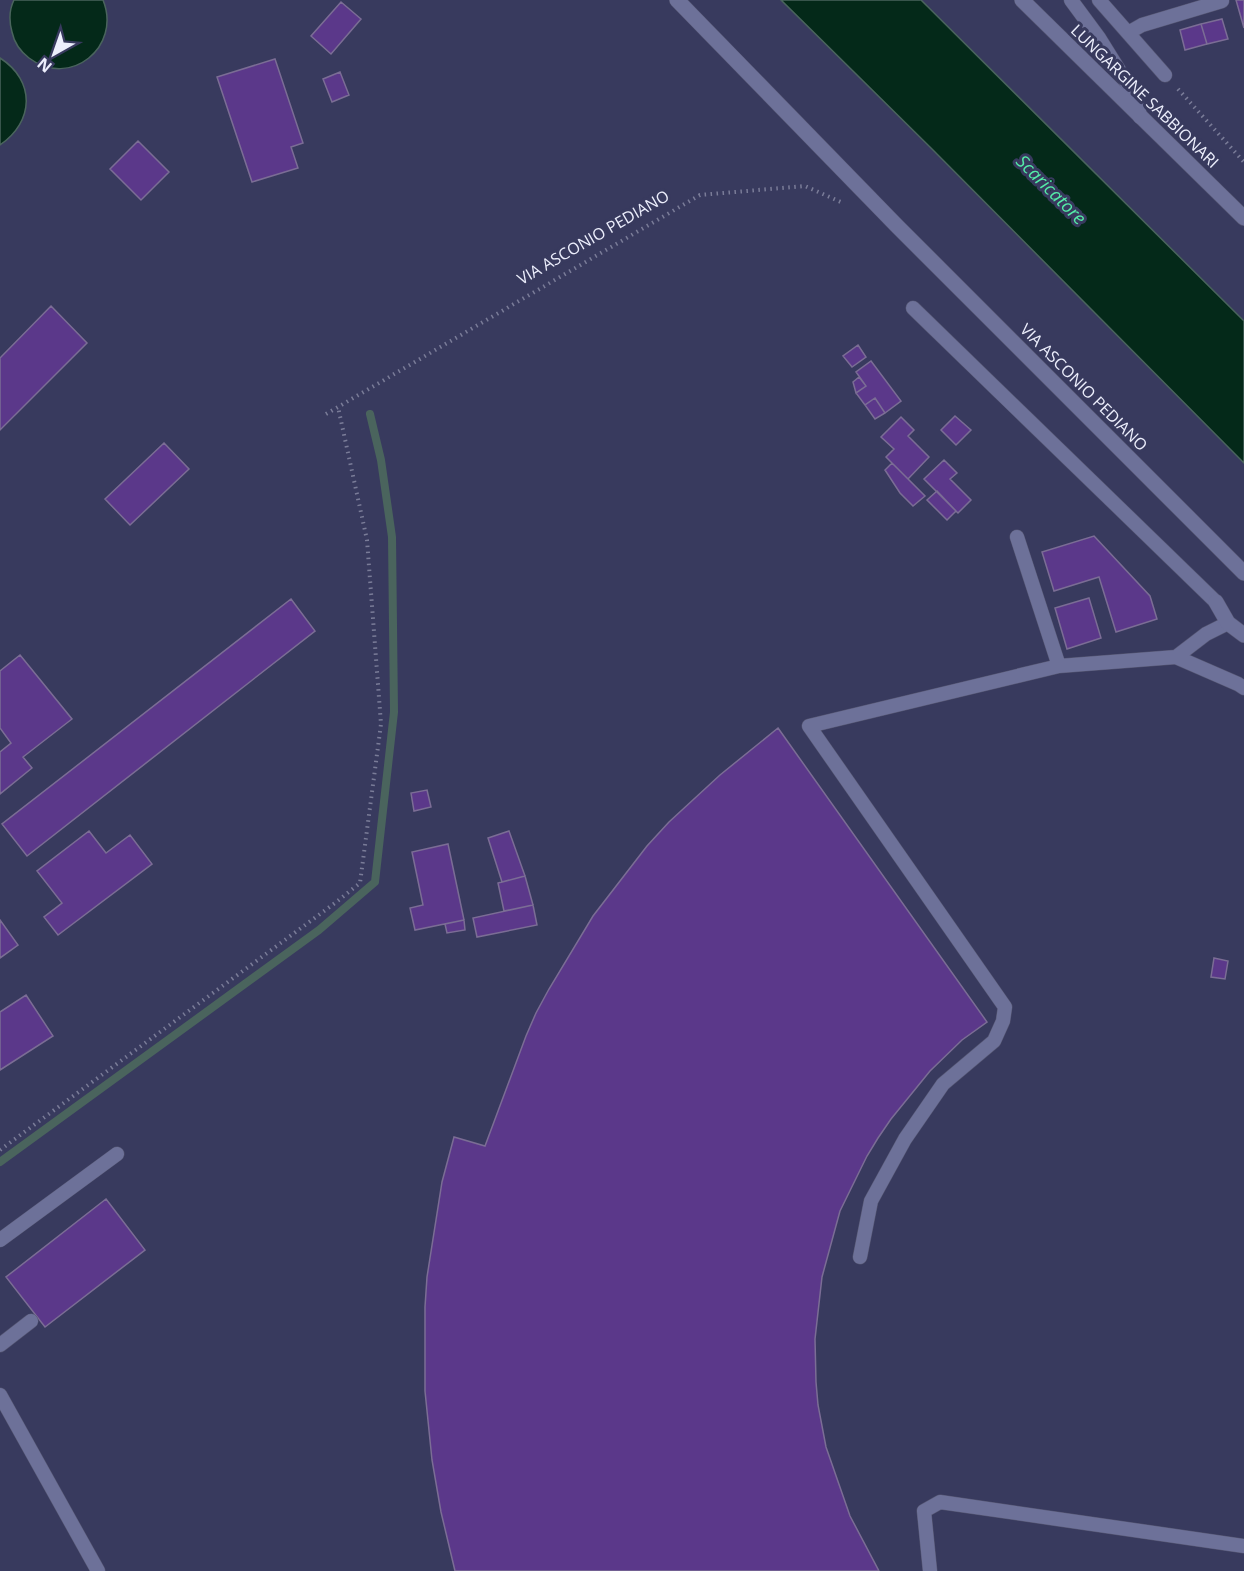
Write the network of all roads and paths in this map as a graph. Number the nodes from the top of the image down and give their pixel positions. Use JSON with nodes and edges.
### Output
{"nodes":[{"id":1,"x":677,"y":0,"type":"edge"},
{"id":2,"x":1022,"y":0,"type":"edge"},
{"id":3,"x":1071,"y":0,"type":"edge"},
{"id":4,"x":1099,"y":0,"type":"edge"},
{"id":5,"x":1222,"y":2,"type":"dead end"},
{"id":6,"x":1128,"y":33,"type":"junction"},
{"id":7,"x":1165,"y":75,"type":"joint"},
{"id":8,"x":1140,"y":117,"type":"junction"},
{"id":9,"x":1244,"y":162,"type":"edge"},
{"id":10,"x":846,"y":204,"type":"dead end"},
{"id":11,"x":1244,"y":218,"type":"edge"},
{"id":12,"x":913,"y":308,"type":"dead end"},
{"id":13,"x":338,"y":407,"type":"junction"},
{"id":14,"x":326,"y":414,"type":"dead end"},
{"id":15,"x":1017,"y":537,"type":"dead end"},
{"id":16,"x":1244,"y":573,"type":"edge"},
{"id":17,"x":1216,"y":602,"type":"joint"},
{"id":18,"x":1228,"y":623,"type":"junction"},
{"id":19,"x":1244,"y":635,"type":"edge"},
{"id":20,"x":1176,"y":657,"type":"junction"},
{"id":21,"x":1059,"y":666,"type":"junction"},
{"id":22,"x":1244,"y":688,"type":"edge"},
{"id":23,"x":0,"y":1150,"type":"edge"},
{"id":24,"x":117,"y":1154,"type":"dead end"},
{"id":25,"x":0,"y":1239,"type":"edge"},
{"id":26,"x":860,"y":1257,"type":"dead end"},
{"id":27,"x":32,"y":1321,"type":"dead end"},
{"id":28,"x":0,"y":1345,"type":"edge"},
{"id":29,"x":0,"y":1395,"type":"edge"},
{"id":30,"x":1244,"y":1546,"type":"edge"},
{"id":31,"x":98,"y":1571,"type":"edge"},
{"id":32,"x":930,"y":1571,"type":"edge"}],
"edges":[{"from":1,"to":16,"type":"street","name":"VIA ASCONIO PEDIANO"},
{"from":2,"to":8,"type":"street","name":"LUNGARGINE SABBIONARI"},
{"from":3,"to":8,"type":"lane"},
{"from":4,"to":6,"type":"lane"},
{"from":5,"to":6,"type":"lane"},
{"from":6,"to":7,"type":"lane"},
{"from":7,"to":9,"type":"path"},
{"from":8,"to":11,"type":"street","name":"LUNGARGINE SABBIONARI"},
{"from":10,"to":13,"type":"path","name":"VIA ASCONIO PEDIANO"},
{"from":12,"to":17,"type":"lane"},
{"from":13,"to":14,"type":"path","name":"VIA ASCONIO PEDIANO"},
{"from":13,"to":23,"type":"path"},
{"from":15,"to":21,"type":"lane"},
{"from":17,"to":18,"type":"street"},
{"from":18,"to":19,"type":"street"},
{"from":18,"to":20,"type":"lane"},
{"from":20,"to":21,"type":"lane"},
{"from":20,"to":22,"type":"lane"},
{"from":21,"to":26,"type":"lane"},
{"from":24,"to":25,"type":"lane"},
{"from":27,"to":28,"type":"lane"},
{"from":29,"to":31,"type":"lane"},
{"from":30,"to":32,"type":"lane"}]}
